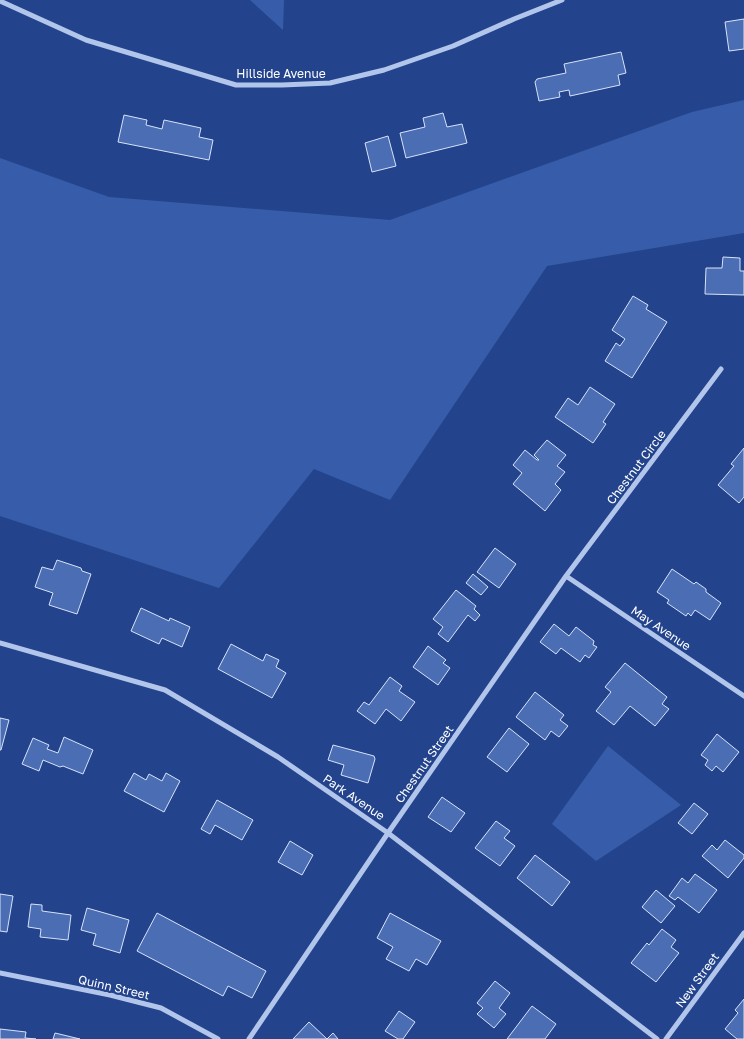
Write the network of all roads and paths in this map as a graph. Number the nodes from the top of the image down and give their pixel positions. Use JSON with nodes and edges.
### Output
{"nodes":[{"id":1,"x":562,"y":0,"type":"edge"},
{"id":2,"x":0,"y":1,"type":"edge"},
{"id":3,"x":721,"y":369,"type":"dead end"},
{"id":4,"x":566,"y":576,"type":"junction"},
{"id":5,"x":0,"y":643,"type":"edge"},
{"id":6,"x":744,"y":696,"type":"edge"},
{"id":7,"x":388,"y":833,"type":"junction"},
{"id":8,"x":744,"y":933,"type":"edge"},
{"id":9,"x":0,"y":973,"type":"edge"},
{"id":10,"x":218,"y":1039,"type":"edge"},
{"id":11,"x":250,"y":1039,"type":"edge"},
{"id":12,"x":657,"y":1039,"type":"edge"},
{"id":13,"x":666,"y":1039,"type":"edge"}],
"edges":[{"from":1,"to":2,"type":"street","name":"Hillside Avenue"},
{"from":3,"to":4,"type":"street","name":"Chestnut Circle"},
{"from":4,"to":6,"type":"street","name":"May Avenue"},
{"from":4,"to":7,"type":"street","name":"Chestnut Street"},
{"from":5,"to":7,"type":"street","name":"Park Avenue"},
{"from":7,"to":11,"type":"street","name":"Chestnut Street"},
{"from":7,"to":12,"type":"street","name":"Park Avenue"},
{"from":8,"to":13,"type":"street","name":"New Street"},
{"from":9,"to":10,"type":"street","name":"Quinn Street"}]}
